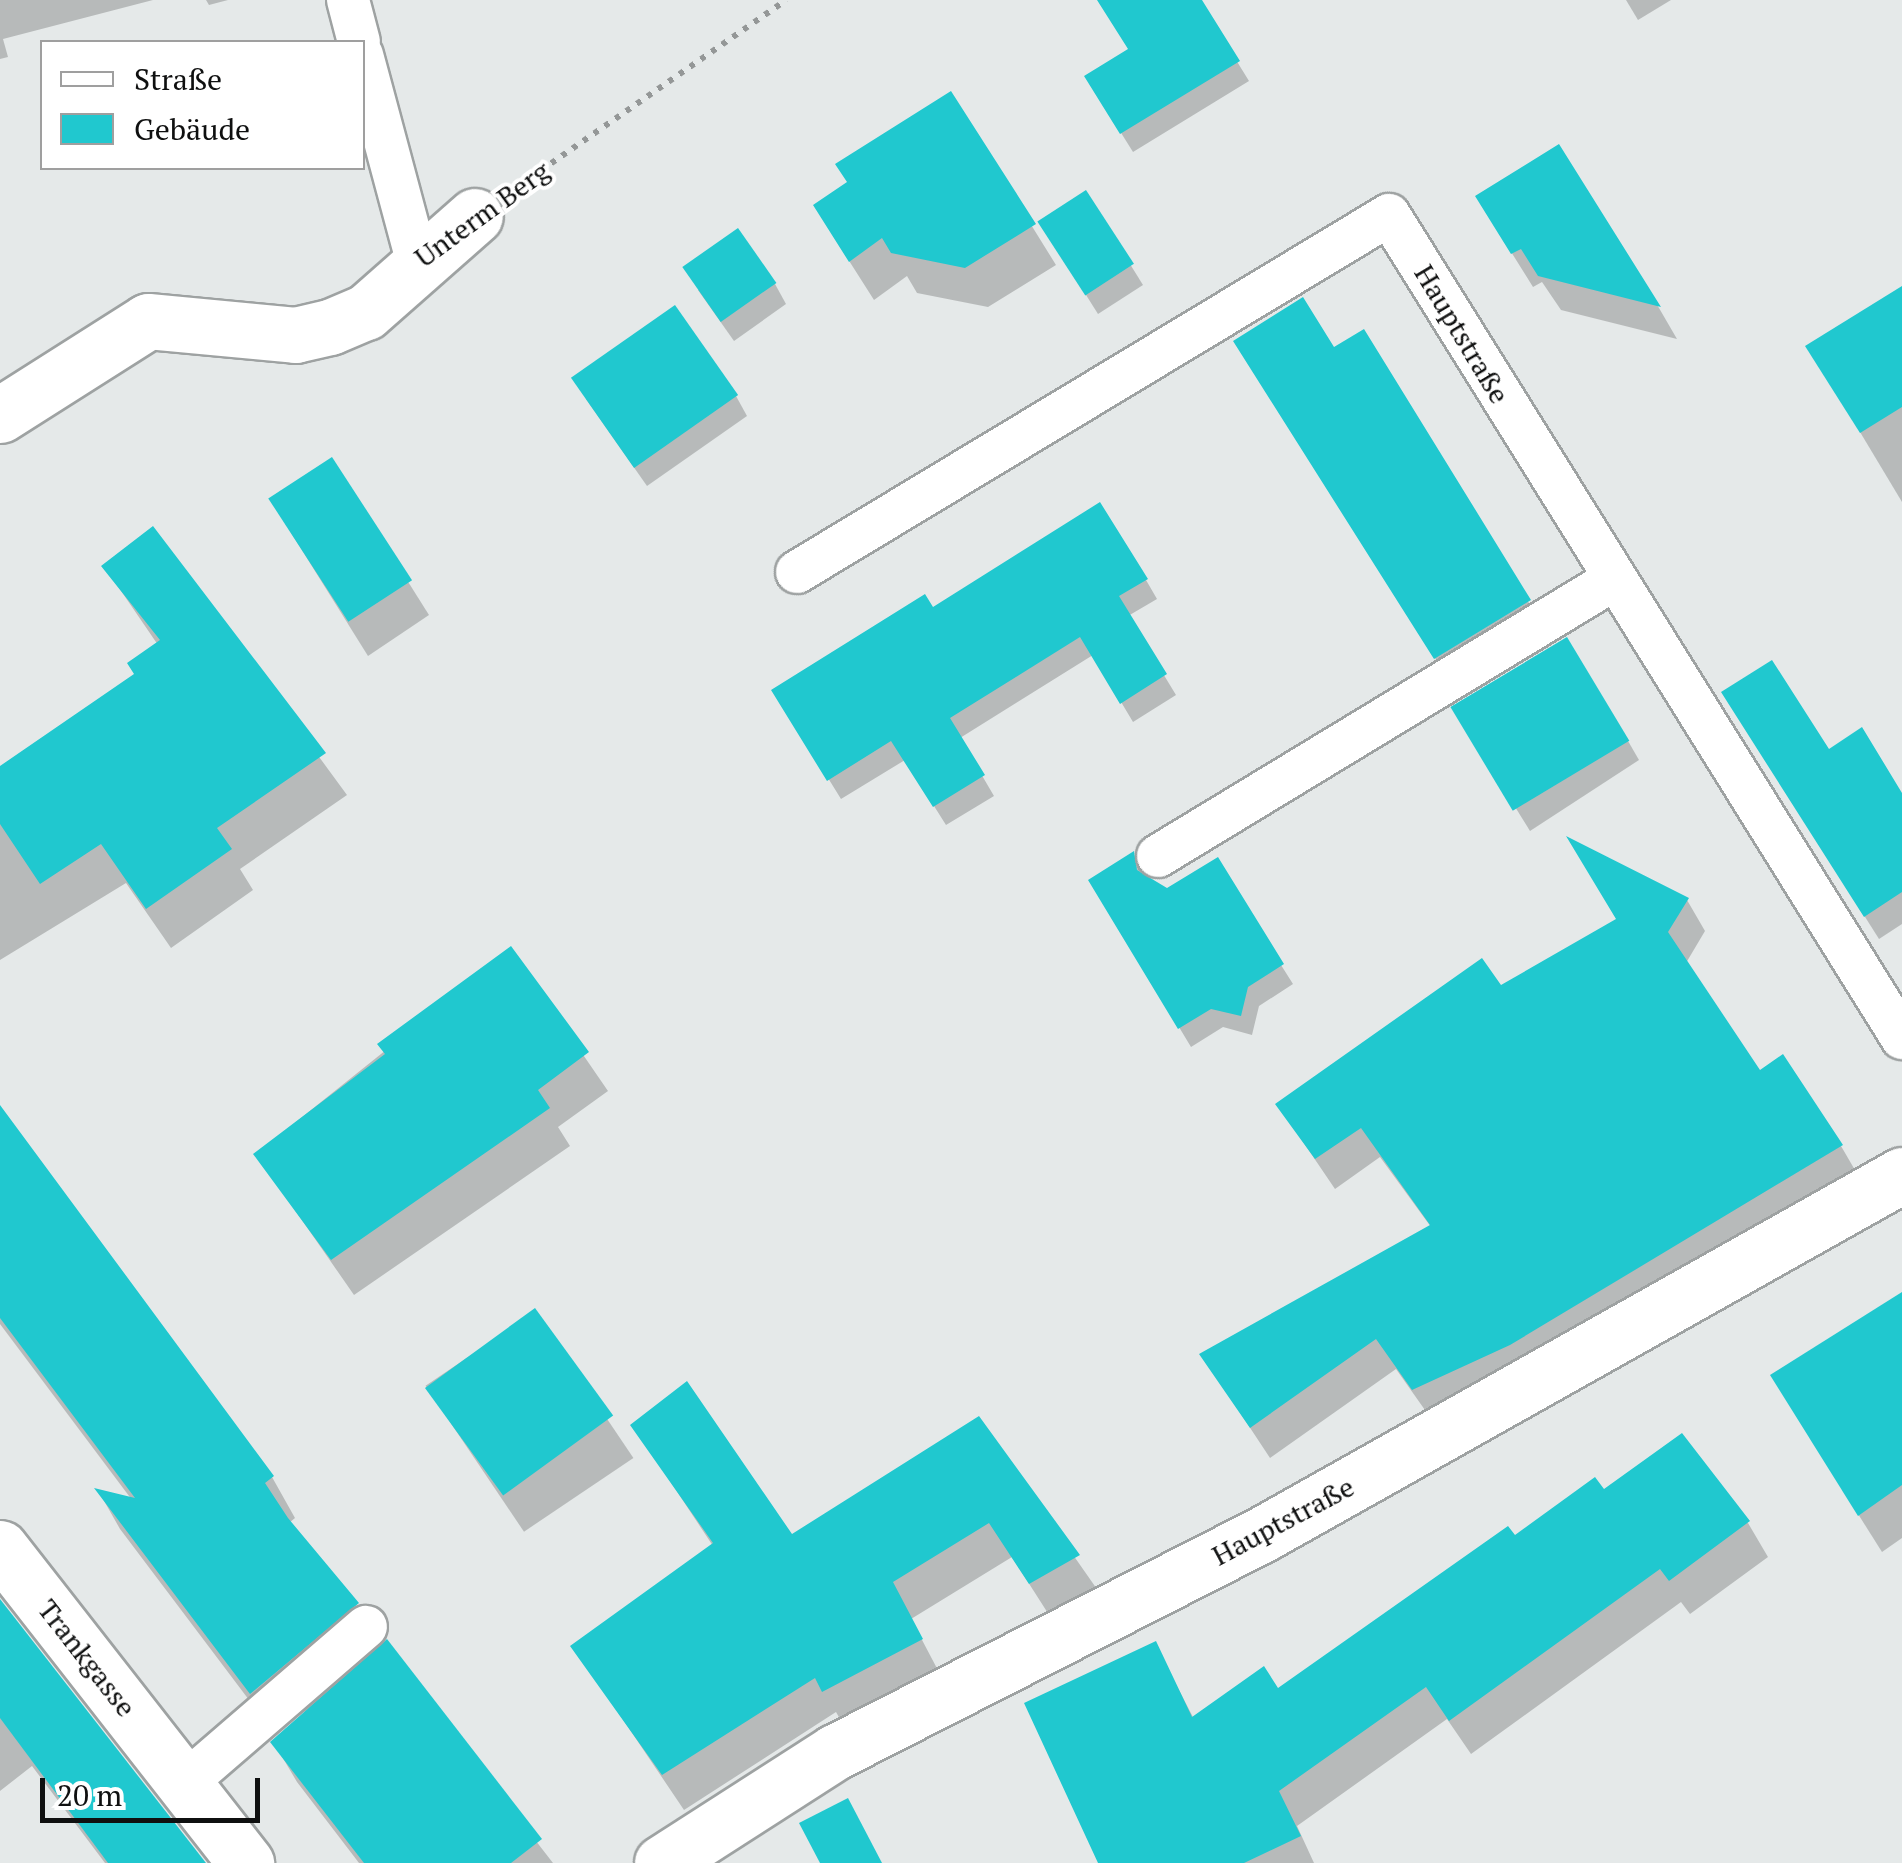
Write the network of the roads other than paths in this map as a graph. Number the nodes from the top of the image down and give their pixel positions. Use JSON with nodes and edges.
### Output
{"nodes":[{"id":1,"x":348,"y":0,"type":"edge"},
{"id":2,"x":358,"y":40,"type":"edge"},
{"id":3,"x":365,"y":65,"type":"edge"},
{"id":4,"x":475,"y":216,"type":"road end"},
{"id":5,"x":418,"y":260,"type":"junction"},
{"id":6,"x":0,"y":415,"type":"edge"},
{"id":7,"x":798,"y":572,"type":"dead end"},
{"id":8,"x":1612,"y":580,"type":"junction"},
{"id":9,"x":1158,"y":856,"type":"dead end"},
{"id":10,"x":1902,"y":1038,"type":"edge"},
{"id":11,"x":1902,"y":1175,"type":"edge"},
{"id":12,"x":0,"y":1548,"type":"edge"},
{"id":13,"x":366,"y":1627,"type":"dead end"},
{"id":14,"x":185,"y":1784,"type":"junction"},
{"id":15,"x":246,"y":1863,"type":"edge"},
{"id":16,"x":662,"y":1863,"type":"edge"}],
"edges":[{"from":1,"to":2,"type":"lane"},
{"from":3,"to":5,"type":"lane"},
{"from":4,"to":5,"type":"main road","name":"Unterm Berg"},
{"from":5,"to":6,"type":"main road","name":"Unterm Berg"},
{"from":7,"to":8,"type":"lane","name":"Hauptstraße"},
{"from":8,"to":9,"type":"lane"},
{"from":8,"to":10,"type":"lane","name":"Hauptstraße"},
{"from":11,"to":16,"type":"main road","name":"Hauptstraße"},
{"from":12,"to":14,"type":"main road","name":"Trankgasse"},
{"from":13,"to":14,"type":"lane"},
{"from":14,"to":15,"type":"main road","name":"Trankgasse"}]}
